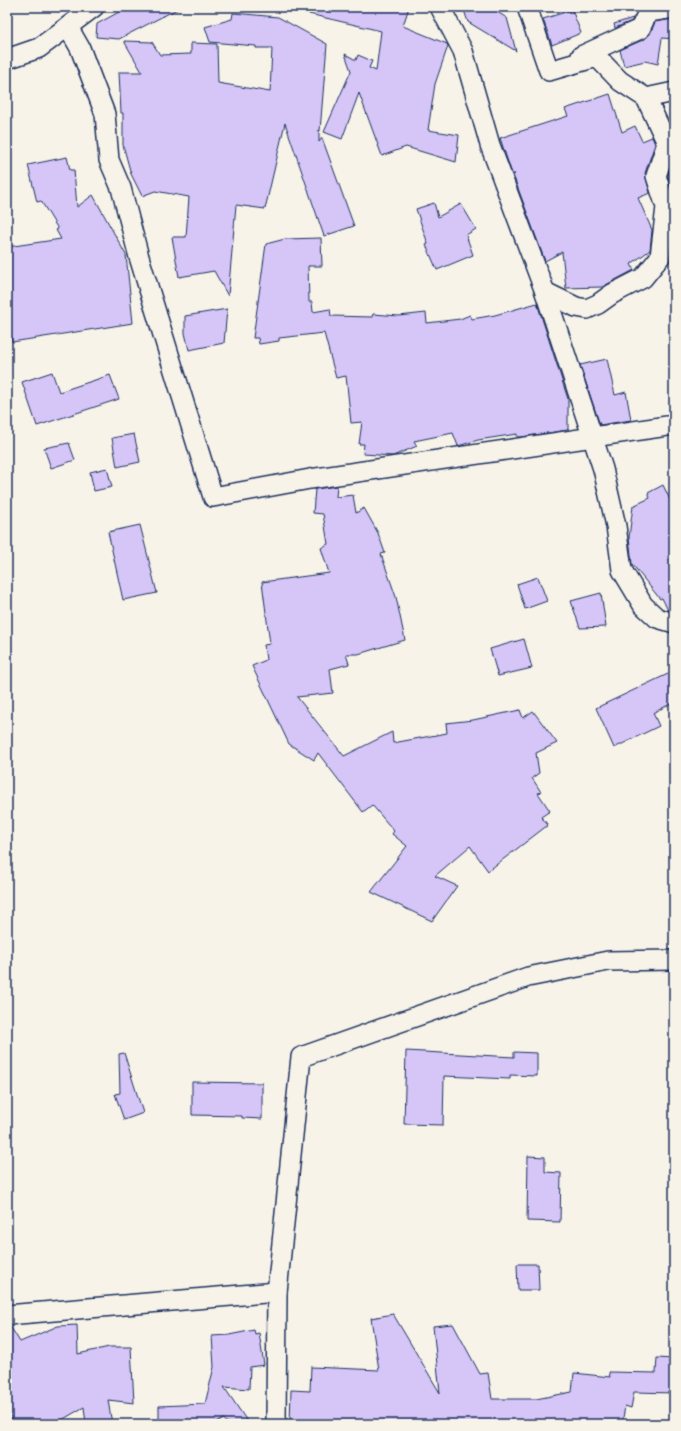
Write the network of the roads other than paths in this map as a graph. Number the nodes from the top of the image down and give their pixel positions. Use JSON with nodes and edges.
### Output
{"nodes":[{"id":1,"x":94,"y":7,"type":"edge"},
{"id":2,"x":440,"y":7,"type":"edge"},
{"id":3,"x":527,"y":7,"type":"edge"},
{"id":4,"x":674,"y":8,"type":"edge"},
{"id":5,"x":68,"y":27,"type":"junction"},
{"id":6,"x":7,"y":59,"type":"edge"},
{"id":7,"x":549,"y":71,"type":"junction"},
{"id":8,"x":674,"y":92,"type":"edge"},
{"id":9,"x":646,"y":98,"type":"junction"},
{"id":10,"x":545,"y":292,"type":"junction"},
{"id":11,"x":674,"y":425,"type":"edge"},
{"id":12,"x":593,"y":437,"type":"junction"},
{"id":13,"x":674,"y":623,"type":"edge"},
{"id":14,"x":674,"y":960,"type":"edge"},
{"id":15,"x":277,"y":1292,"type":"junction"},
{"id":16,"x":7,"y":1315,"type":"edge"},
{"id":17,"x":276,"y":1424,"type":"edge"}],
"edges":[{"from":1,"to":5,"type":"street"},
{"from":2,"to":10,"type":"street"},
{"from":3,"to":7,"type":"street"},
{"from":4,"to":7,"type":"street"},
{"from":5,"to":6,"type":"street"},
{"from":5,"to":12,"type":"street"},
{"from":7,"to":9,"type":"street"},
{"from":8,"to":9,"type":"street"},
{"from":9,"to":10,"type":"street"},
{"from":10,"to":12,"type":"street"},
{"from":11,"to":12,"type":"street"},
{"from":12,"to":13,"type":"street"},
{"from":14,"to":15,"type":"street"},
{"from":15,"to":16,"type":"street"},
{"from":15,"to":17,"type":"street"}]}
